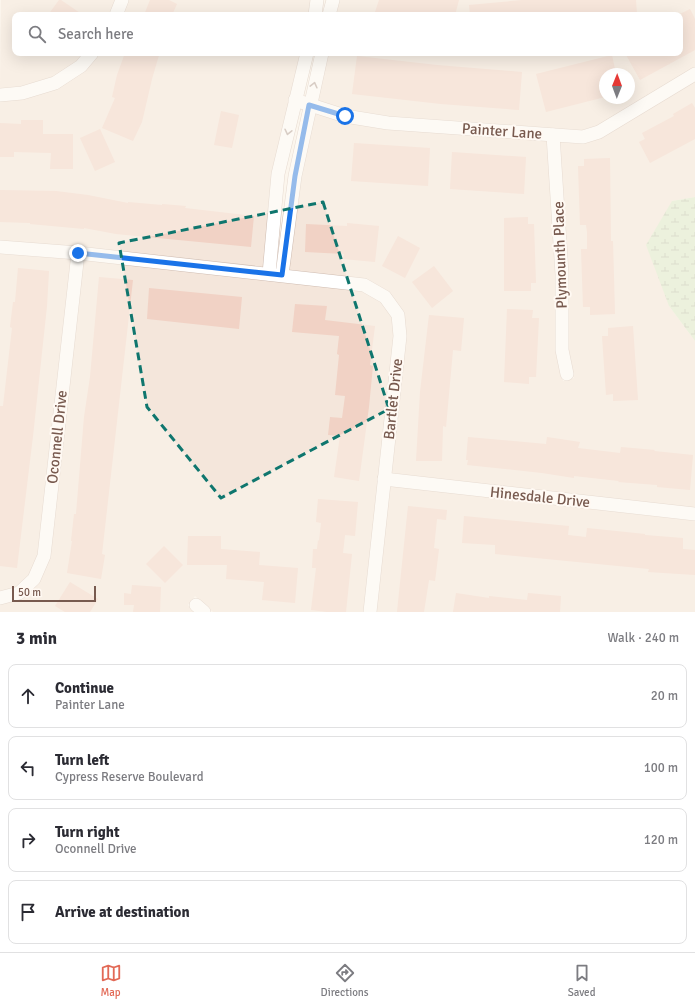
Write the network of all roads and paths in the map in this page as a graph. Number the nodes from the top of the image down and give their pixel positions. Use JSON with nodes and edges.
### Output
{"nodes":[{"id":1,"x":122,"y":0,"type":"edge"},
{"id":2,"x":317,"y":0,"type":"edge"},
{"id":3,"x":333,"y":0,"type":"edge"},
{"id":4,"x":117,"y":12,"type":"edge"},
{"id":5,"x":315,"y":12,"type":"edge"},
{"id":6,"x":330,"y":12,"type":"edge"},
{"id":7,"x":89,"y":56,"type":"edge"},
{"id":8,"x":306,"y":56,"type":"edge"},
{"id":9,"x":321,"y":56,"type":"edge"},
{"id":10,"x":695,"y":74,"type":"edge"},
{"id":11,"x":0,"y":94,"type":"edge"},
{"id":12,"x":295,"y":100,"type":"junction"},
{"id":13,"x":309,"y":105,"type":"junction"},
{"id":14,"x":553,"y":135,"type":"junction"},
{"id":15,"x":0,"y":247,"type":"edge"},
{"id":16,"x":78,"y":253,"type":"junction"},
{"id":17,"x":269,"y":274,"type":"junction"},
{"id":18,"x":282,"y":275,"type":"junction"},
{"id":19,"x":567,"y":374,"type":"dead end"},
{"id":20,"x":384,"y":479,"type":"junction"},
{"id":21,"x":695,"y":514,"type":"edge"},
{"id":22,"x":0,"y":598,"type":"edge"},
{"id":23,"x":370,"y":612,"type":"edge"}],
"edges":[{"from":1,"to":4,"type":"street"},
{"from":2,"to":5,"type":"street"},
{"from":3,"to":6,"type":"street"},
{"from":7,"to":11,"type":"street"},
{"from":8,"to":12,"type":"street"},
{"from":13,"to":9,"type":"street","one_way":true},
{"from":10,"to":14,"type":"street","name":"Painter Lane"},
{"from":12,"to":13,"type":"street","name":"Painter Lane"},
{"from":12,"to":17,"type":"street","one_way":true},
{"from":13,"to":14,"type":"street","name":"Painter Lane"},
{"from":13,"to":18,"type":"street"},
{"from":14,"to":19,"type":"street","name":"Plymounth Place"},
{"from":15,"to":16,"type":"street"},
{"from":16,"to":17,"type":"street"},
{"from":16,"to":22,"type":"street","name":"Oconnell Drive"},
{"from":17,"to":18,"type":"street"},
{"from":18,"to":20,"type":"street","name":"Bartlet Drive"},
{"from":20,"to":21,"type":"street","name":"Hinesdale Drive"},
{"from":20,"to":23,"type":"street","name":"Bartlet Drive"}]}
